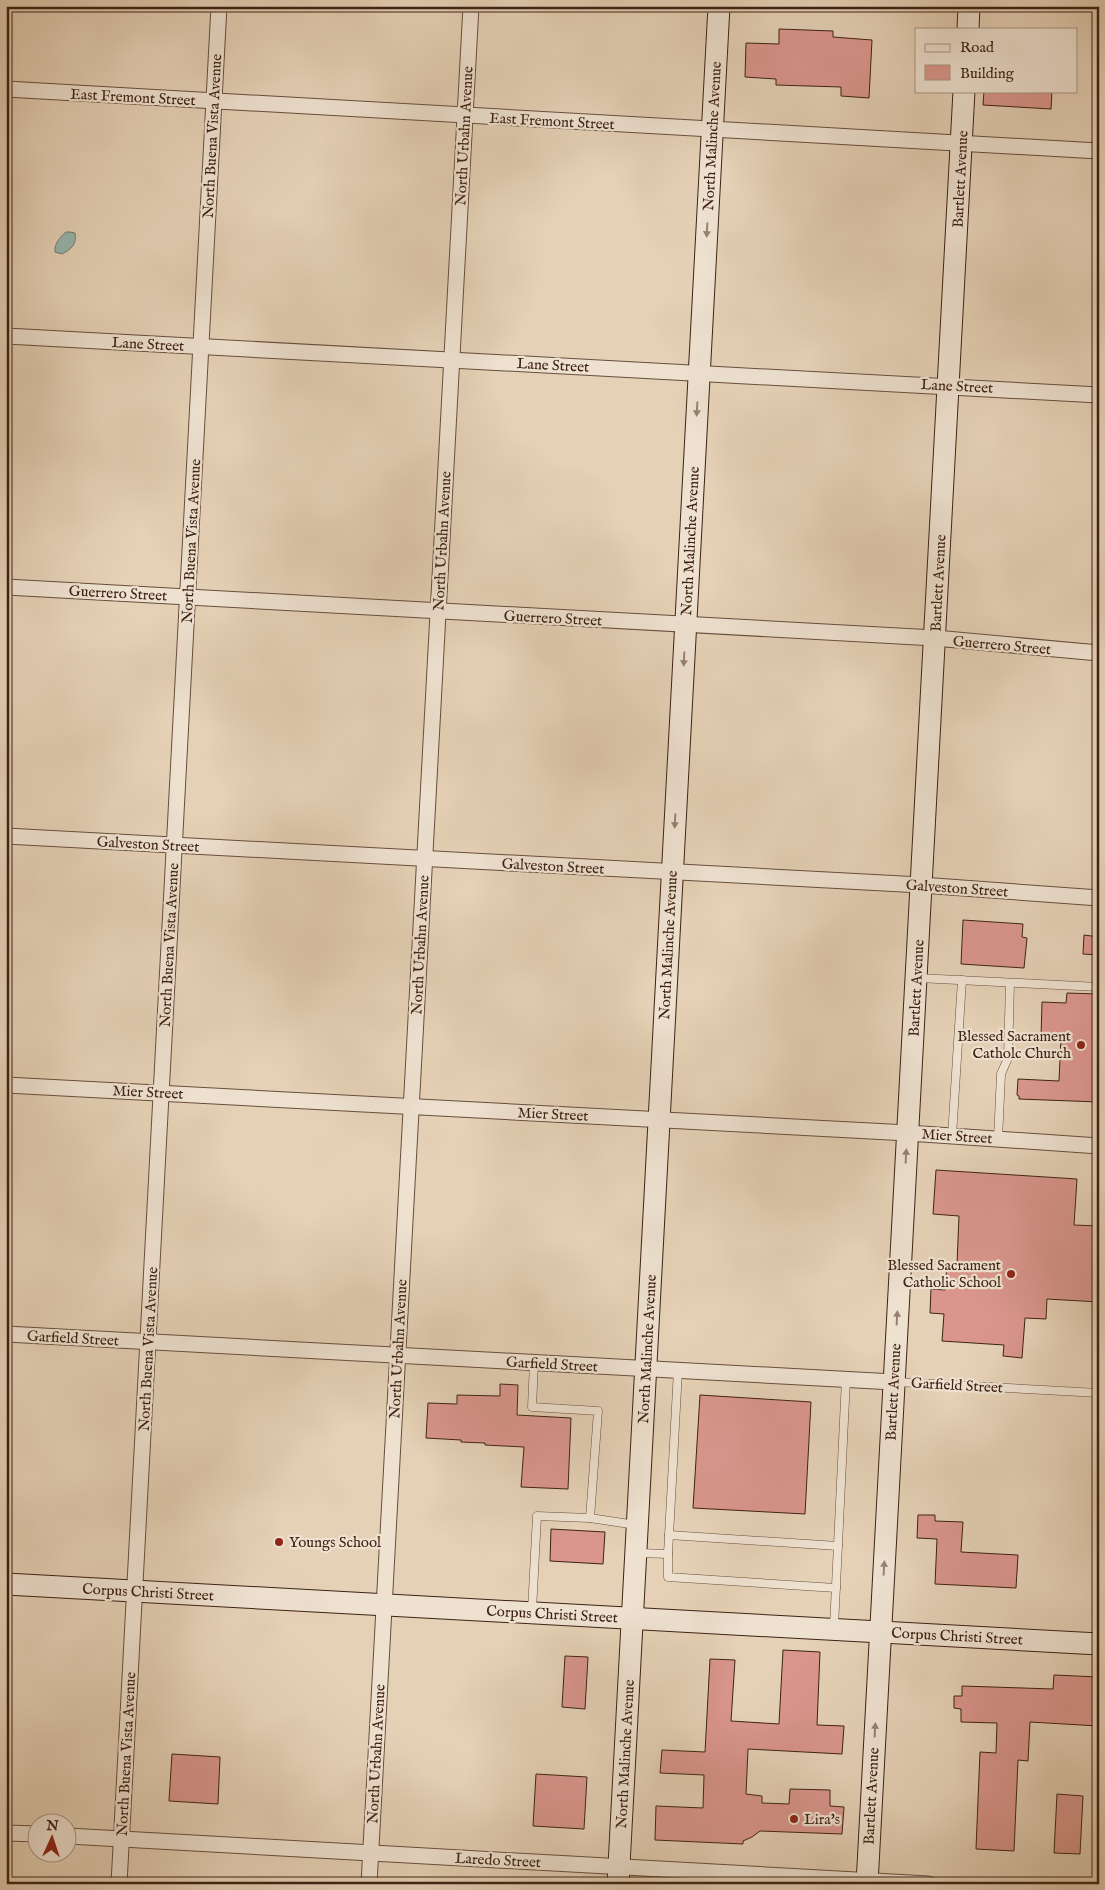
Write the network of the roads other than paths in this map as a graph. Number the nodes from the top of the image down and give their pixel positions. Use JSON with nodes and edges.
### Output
{"nodes":[{"id":1,"x":219,"y":6,"type":"edge"},
{"id":2,"x":471,"y":6,"type":"edge"},
{"id":3,"x":719,"y":6,"type":"edge"},
{"id":4,"x":969,"y":6,"type":"edge"},
{"id":5,"x":968,"y":28,"type":"edge"},
{"id":6,"x":6,"y":89,"type":"edge"},
{"id":7,"x":964,"y":92,"type":"edge"},
{"id":8,"x":214,"y":101,"type":"junction"},
{"id":9,"x":465,"y":116,"type":"junction"},
{"id":10,"x":712,"y":130,"type":"junction"},
{"id":11,"x":962,"y":144,"type":"junction"},
{"id":12,"x":1099,"y":151,"type":"edge"},
{"id":13,"x":6,"y":336,"type":"edge"},
{"id":14,"x":201,"y":346,"type":"junction"},
{"id":15,"x":451,"y":360,"type":"junction"},
{"id":16,"x":699,"y":373,"type":"junction"},
{"id":17,"x":948,"y":386,"type":"junction"},
{"id":18,"x":1099,"y":395,"type":"edge"},
{"id":19,"x":6,"y":587,"type":"edge"},
{"id":20,"x":188,"y":597,"type":"junction"},
{"id":21,"x":438,"y":611,"type":"junction"},
{"id":22,"x":686,"y":625,"type":"junction"},
{"id":23,"x":935,"y":638,"type":"junction"},
{"id":24,"x":1099,"y":653,"type":"edge"},
{"id":25,"x":6,"y":836,"type":"edge"},
{"id":26,"x":174,"y":845,"type":"junction"},
{"id":27,"x":424,"y":859,"type":"junction"},
{"id":28,"x":672,"y":873,"type":"junction"},
{"id":29,"x":921,"y":885,"type":"junction"},
{"id":30,"x":1099,"y":898,"type":"edge"},
{"id":31,"x":916,"y":978,"type":"junction"},
{"id":32,"x":962,"y":980,"type":"junction"},
{"id":33,"x":1010,"y":983,"type":"junction"},
{"id":34,"x":1099,"y":987,"type":"edge"},
{"id":35,"x":6,"y":1085,"type":"edge"},
{"id":36,"x":161,"y":1093,"type":"junction"},
{"id":37,"x":411,"y":1106,"type":"junction"},
{"id":38,"x":659,"y":1120,"type":"junction"},
{"id":39,"x":908,"y":1133,"type":"junction"},
{"id":40,"x":952,"y":1136,"type":"junction"},
{"id":41,"x":998,"y":1139,"type":"junction"},
{"id":42,"x":1099,"y":1146,"type":"edge"},
{"id":43,"x":6,"y":1334,"type":"edge"},
{"id":44,"x":148,"y":1342,"type":"junction"},
{"id":45,"x":397,"y":1355,"type":"junction"},
{"id":46,"x":534,"y":1363,"type":"junction"},
{"id":47,"x":646,"y":1369,"type":"junction"},
{"id":48,"x":678,"y":1370,"type":"junction"},
{"id":49,"x":846,"y":1379,"type":"junction"},
{"id":50,"x":894,"y":1382,"type":"junction"},
{"id":51,"x":1099,"y":1393,"type":"edge"},
{"id":52,"x":590,"y":1518,"type":"junction"},
{"id":53,"x":638,"y":1525,"type":"junction"},
{"id":54,"x":670,"y":1535,"type":"junction"},
{"id":55,"x":838,"y":1546,"type":"junction"},
{"id":56,"x":636,"y":1553,"type":"junction"},
{"id":57,"x":668,"y":1554,"type":"junction"},
{"id":58,"x":6,"y":1584,"type":"edge"},
{"id":59,"x":836,"y":1588,"type":"junction"},
{"id":60,"x":135,"y":1591,"type":"junction"},
{"id":61,"x":384,"y":1605,"type":"junction"},
{"id":62,"x":532,"y":1613,"type":"junction"},
{"id":63,"x":632,"y":1618,"type":"junction"},
{"id":64,"x":834,"y":1629,"type":"junction"},
{"id":65,"x":880,"y":1632,"type":"junction"},
{"id":66,"x":1099,"y":1644,"type":"edge"},
{"id":67,"x":6,"y":1833,"type":"edge"},
{"id":68,"x":28,"y":1834,"type":"edge"},
{"id":69,"x":78,"y":1837,"type":"edge"},
{"id":70,"x":122,"y":1839,"type":"junction"},
{"id":71,"x":370,"y":1852,"type":"junction"},
{"id":72,"x":618,"y":1875,"type":"edge"},
{"id":73,"x":731,"y":1878,"type":"edge"},
{"id":74,"x":821,"y":1880,"type":"edge"},
{"id":75,"x":867,"y":1882,"type":"edge"},
{"id":76,"x":119,"y":1884,"type":"edge"},
{"id":77,"x":368,"y":1884,"type":"edge"},
{"id":78,"x":928,"y":1884,"type":"edge"}],
"edges":[{"from":1,"to":8,"type":"street","name":"North Buena Vista Avenue"},
{"from":2,"to":9,"type":"street","name":"North Urbahn Avenue"},
{"from":3,"to":10,"type":"main road","name":"North Malinche Avenue"},
{"from":4,"to":5,"type":"main road"},
{"from":6,"to":8,"type":"street","name":"East Fremont Street"},
{"from":7,"to":11,"type":"main road","name":"Bartlett Avenue"},
{"from":8,"to":9,"type":"street","name":"East Fremont Street"},
{"from":8,"to":14,"type":"street","name":"North Buena Vista Avenue"},
{"from":9,"to":10,"type":"street","name":"East Fremont Street"},
{"from":9,"to":15,"type":"street","name":"North Urbahn Avenue"},
{"from":10,"to":11,"type":"street","name":"East Fremont Street"},
{"from":10,"to":16,"type":"main road","name":"North Malinche Avenue","one_way":true},
{"from":11,"to":12,"type":"street","name":"East Fremont Street"},
{"from":11,"to":17,"type":"main road","name":"Bartlett Avenue"},
{"from":13,"to":14,"type":"street","name":"Lane Street"},
{"from":14,"to":15,"type":"street","name":"Lane Street"},
{"from":14,"to":20,"type":"street","name":"North Buena Vista Avenue"},
{"from":15,"to":16,"type":"street","name":"Lane Street"},
{"from":15,"to":21,"type":"street","name":"North Urbahn Avenue"},
{"from":16,"to":17,"type":"street","name":"Lane Street"},
{"from":16,"to":22,"type":"main road","name":"North Malinche Avenue","one_way":true},
{"from":17,"to":18,"type":"street","name":"Lane Street"},
{"from":17,"to":23,"type":"main road","name":"Bartlett Avenue"},
{"from":19,"to":20,"type":"street","name":"Guerrero Street"},
{"from":20,"to":21,"type":"street","name":"Guerrero Street"},
{"from":20,"to":26,"type":"street","name":"North Buena Vista Avenue"},
{"from":21,"to":22,"type":"street","name":"Guerrero Street"},
{"from":21,"to":27,"type":"street","name":"North Urbahn Avenue"},
{"from":22,"to":23,"type":"street","name":"Guerrero Street"},
{"from":22,"to":28,"type":"main road","name":"North Malinche Avenue","one_way":true},
{"from":23,"to":24,"type":"street","name":"Guerrero Street"},
{"from":23,"to":29,"type":"main road","name":"Bartlett Avenue"},
{"from":25,"to":26,"type":"street","name":"Galveston Street"},
{"from":26,"to":27,"type":"street","name":"Galveston Street"},
{"from":26,"to":36,"type":"street","name":"North Buena Vista Avenue"},
{"from":27,"to":28,"type":"street","name":"Galveston Street"},
{"from":27,"to":37,"type":"street","name":"North Urbahn Avenue"},
{"from":28,"to":29,"type":"street","name":"Galveston Street"},
{"from":28,"to":38,"type":"main road","name":"North Malinche Avenue"},
{"from":29,"to":30,"type":"street","name":"Galveston Street"},
{"from":29,"to":31,"type":"main road","name":"Bartlett Avenue"},
{"from":31,"to":32,"type":"lane"},
{"from":31,"to":39,"type":"main road","name":"Bartlett Avenue"},
{"from":32,"to":33,"type":"lane"},
{"from":32,"to":40,"type":"lane"},
{"from":33,"to":34,"type":"lane"},
{"from":33,"to":41,"type":"lane"},
{"from":35,"to":36,"type":"street","name":"Mier Street"},
{"from":36,"to":37,"type":"street","name":"Mier Street"},
{"from":36,"to":44,"type":"street","name":"North Buena Vista Avenue"},
{"from":37,"to":38,"type":"street","name":"Mier Street"},
{"from":37,"to":45,"type":"street","name":"North Urbahn Avenue"},
{"from":38,"to":39,"type":"street","name":"Mier Street"},
{"from":38,"to":47,"type":"main road","name":"North Malinche Avenue"},
{"from":39,"to":40,"type":"street","name":"Mier Street"},
{"from":50,"to":39,"type":"main road","name":"Bartlett Avenue","one_way":true},
{"from":40,"to":41,"type":"street","name":"Mier Street"},
{"from":41,"to":42,"type":"street","name":"Mier Street"},
{"from":43,"to":44,"type":"street","name":"Garfield Street"},
{"from":44,"to":45,"type":"street","name":"Garfield Street"},
{"from":44,"to":60,"type":"street","name":"North Buena Vista Avenue"},
{"from":45,"to":46,"type":"street","name":"Garfield Street"},
{"from":45,"to":61,"type":"street","name":"North Urbahn Avenue"},
{"from":46,"to":47,"type":"street","name":"Garfield Street"},
{"from":46,"to":52,"type":"lane"},
{"from":47,"to":48,"type":"street","name":"Garfield Street"},
{"from":47,"to":53,"type":"main road","name":"North Malinche Avenue"},
{"from":48,"to":49,"type":"street","name":"Garfield Street"},
{"from":48,"to":54,"type":"lane"},
{"from":49,"to":50,"type":"street","name":"Garfield Street"},
{"from":49,"to":55,"type":"lane"},
{"from":50,"to":51,"type":"lane","name":"Garfield Street"},
{"from":65,"to":50,"type":"main road","name":"Bartlett Avenue","one_way":true},
{"from":52,"to":53,"type":"lane"},
{"from":52,"to":62,"type":"lane"},
{"from":53,"to":56,"type":"main road","name":"North Malinche Avenue"},
{"from":54,"to":55,"type":"lane"},
{"from":54,"to":57,"type":"lane"},
{"from":55,"to":59,"type":"lane"},
{"from":56,"to":57,"type":"lane"},
{"from":56,"to":63,"type":"main road","name":"North Malinche Avenue"},
{"from":57,"to":59,"type":"lane"},
{"from":58,"to":60,"type":"main road","name":"Corpus Christi Street"},
{"from":59,"to":64,"type":"lane"},
{"from":60,"to":61,"type":"main road","name":"Corpus Christi Street"},
{"from":60,"to":70,"type":"street","name":"North Buena Vista Avenue"},
{"from":61,"to":62,"type":"main road","name":"Corpus Christi Street"},
{"from":61,"to":71,"type":"street","name":"North Urbahn Avenue"},
{"from":62,"to":63,"type":"main road","name":"Corpus Christi Street"},
{"from":63,"to":64,"type":"main road","name":"Corpus Christi Street"},
{"from":63,"to":72,"type":"main road","name":"North Malinche Avenue"},
{"from":64,"to":65,"type":"main road","name":"Corpus Christi Street"},
{"from":65,"to":66,"type":"main road","name":"Corpus Christi Street"},
{"from":75,"to":65,"type":"main road","name":"Bartlett Avenue","one_way":true},
{"from":67,"to":68,"type":"street"},
{"from":69,"to":70,"type":"street","name":"Laredo Street"},
{"from":70,"to":71,"type":"street","name":"Laredo Street"},
{"from":70,"to":76,"type":"street","name":"North Buena Vista Avenue"},
{"from":71,"to":72,"type":"street","name":"Laredo Street"},
{"from":71,"to":77,"type":"street","name":"North Urbahn Avenue"},
{"from":72,"to":73,"type":"street","name":"Laredo Street"},
{"from":73,"to":74,"type":"street","name":"Laredo Street"},
{"from":74,"to":75,"type":"street","name":"Laredo Street"},
{"from":75,"to":78,"type":"street","name":"Laredo Street"}]}
